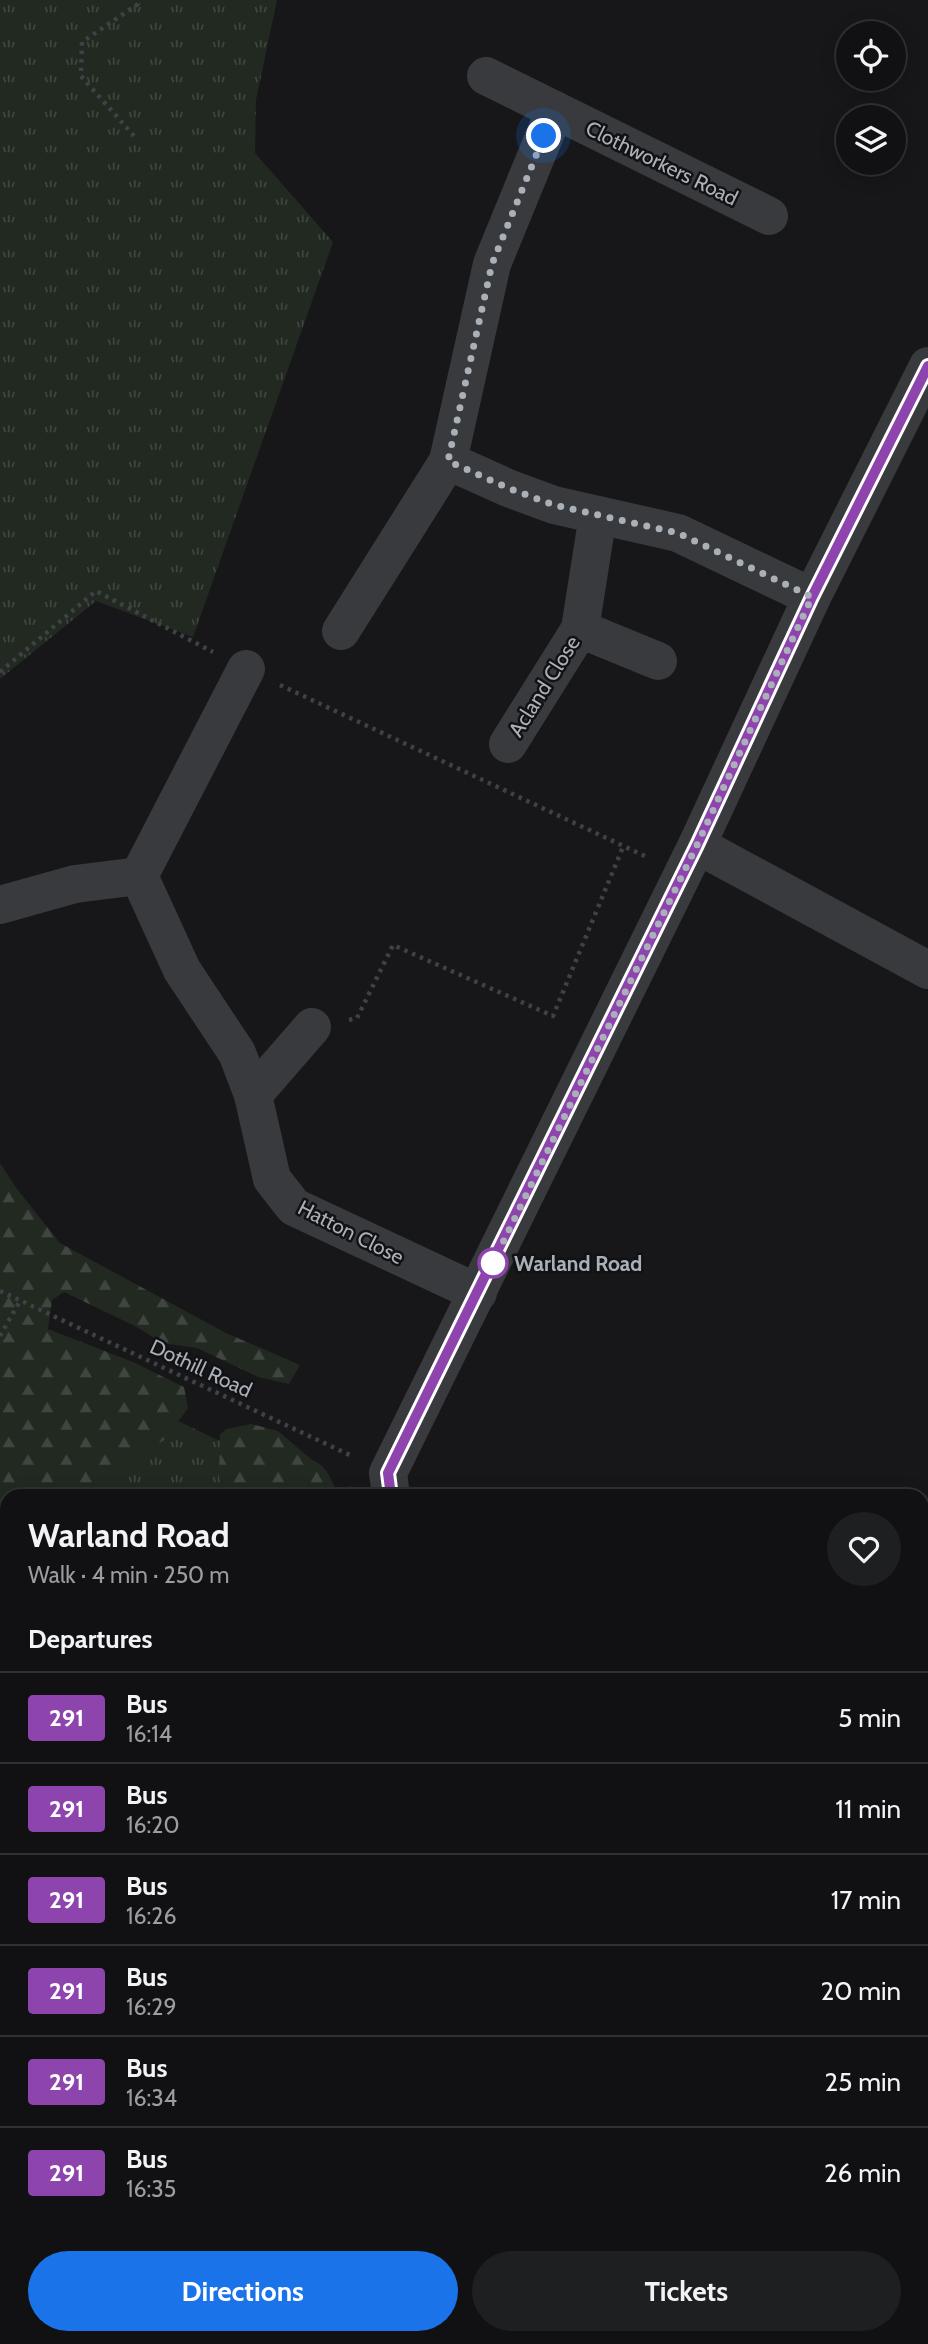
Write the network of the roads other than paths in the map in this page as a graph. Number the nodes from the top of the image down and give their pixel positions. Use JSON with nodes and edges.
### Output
{"nodes":[{"id":1,"x":486,"y":76,"type":"dead end"},
{"id":2,"x":555,"y":110,"type":"junction"},
{"id":3,"x":769,"y":216,"type":"dead end"},
{"id":4,"x":928,"y":366,"type":"edge"},
{"id":5,"x":448,"y":461,"type":"junction"},
{"id":6,"x":598,"y":515,"type":"junction"},
{"id":7,"x":812,"y":597,"type":"junction"},
{"id":8,"x":580,"y":629,"type":"junction"},
{"id":9,"x":341,"y":631,"type":"dead end"},
{"id":10,"x":658,"y":660,"type":"dead end"},
{"id":11,"x":246,"y":669,"type":"road end"},
{"id":12,"x":508,"y":744,"type":"dead end"},
{"id":13,"x":690,"y":859,"type":"junction"},
{"id":14,"x":139,"y":876,"type":"junction"},
{"id":15,"x":0,"y":905,"type":"edge"},
{"id":16,"x":928,"y":970,"type":"edge"},
{"id":17,"x":312,"y":1027,"type":"road end"},
{"id":18,"x":253,"y":1095,"type":"junction"},
{"id":19,"x":478,"y":1293,"type":"junction"},
{"id":20,"x":390,"y":1485,"type":"edge"}],
"edges":[{"from":1,"to":2,"type":"street","name":"Clothworkers Road"},
{"from":2,"to":3,"type":"street","name":"Clothworkers Road"},
{"from":2,"to":5,"type":"street"},
{"from":4,"to":7,"type":"street"},
{"from":5,"to":6,"type":"street"},
{"from":5,"to":9,"type":"street"},
{"from":6,"to":7,"type":"street"},
{"from":6,"to":8,"type":"street","name":"Acland Close"},
{"from":7,"to":13,"type":"street"},
{"from":8,"to":10,"type":"street","name":"Acland Close"},
{"from":8,"to":12,"type":"street","name":"Acland Close"},
{"from":11,"to":14,"type":"street"},
{"from":13,"to":16,"type":"street"},
{"from":13,"to":19,"type":"street"},
{"from":14,"to":15,"type":"street"},
{"from":14,"to":18,"type":"street","name":"Hatton Close"},
{"from":17,"to":18,"type":"street"},
{"from":18,"to":19,"type":"street","name":"Hatton Close"},
{"from":19,"to":20,"type":"street"}]}
